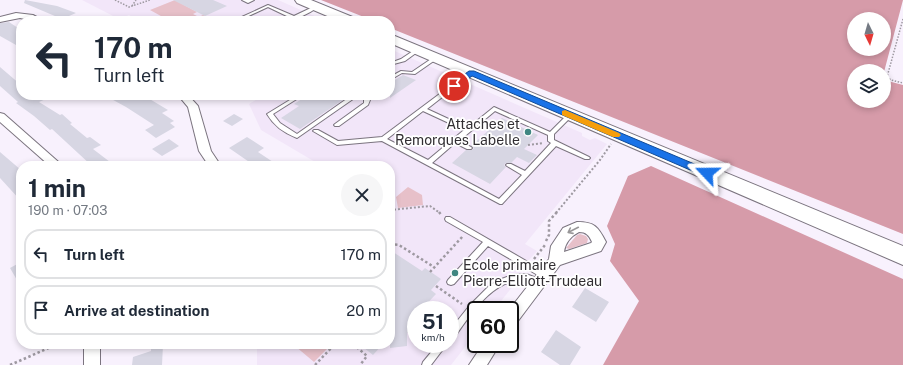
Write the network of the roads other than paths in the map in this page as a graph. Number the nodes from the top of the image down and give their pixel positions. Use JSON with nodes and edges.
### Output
{"nodes":[{"id":1,"x":244,"y":0,"type":"edge"},
{"id":2,"x":252,"y":0,"type":"edge"},
{"id":3,"x":300,"y":0,"type":"edge"},
{"id":4,"x":316,"y":7,"type":"junction"},
{"id":5,"x":30,"y":16,"type":"edge"},
{"id":6,"x":248,"y":16,"type":"edge"},
{"id":7,"x":290,"y":16,"type":"edge"},
{"id":8,"x":299,"y":16,"type":"edge"},
{"id":9,"x":338,"y":16,"type":"edge"},
{"id":10,"x":0,"y":20,"type":"edge"},
{"id":11,"x":395,"y":41,"type":"edge"},
{"id":12,"x":418,"y":50,"type":"junction"},
{"id":13,"x":436,"y":58,"type":"junction"},
{"id":14,"x":395,"y":62,"type":"edge"},
{"id":15,"x":471,"y":73,"type":"junction"},
{"id":16,"x":395,"y":76,"type":"edge"},
{"id":17,"x":188,"y":100,"type":"edge"},
{"id":18,"x":294,"y":100,"type":"edge"},
{"id":19,"x":349,"y":100,"type":"edge"},
{"id":20,"x":367,"y":100,"type":"edge"},
{"id":21,"x":423,"y":109,"type":"junction"},
{"id":22,"x":570,"y":115,"type":"junction"},
{"id":23,"x":0,"y":116,"type":"edge"},
{"id":24,"x":337,"y":125,"type":"dead end"},
{"id":25,"x":468,"y":130,"type":"junction"},
{"id":26,"x":316,"y":131,"type":"dead end"},
{"id":27,"x":551,"y":134,"type":"junction"},
{"id":28,"x":383,"y":139,"type":"junction"},
{"id":29,"x":455,"y":141,"type":"junction"},
{"id":30,"x":553,"y":142,"type":"junction"},
{"id":31,"x":469,"y":148,"type":"dead end"},
{"id":32,"x":586,"y":158,"type":"dead end"},
{"id":33,"x":51,"y":161,"type":"edge"},
{"id":34,"x":212,"y":161,"type":"edge"},
{"id":35,"x":428,"y":163,"type":"junction"},
{"id":36,"x":509,"y":165,"type":"dead end"},
{"id":37,"x":526,"y":174,"type":"junction"},
{"id":38,"x":446,"y":218,"type":"road end"},
{"id":39,"x":487,"y":242,"type":"junction"},
{"id":40,"x":903,"y":256,"type":"edge"},
{"id":41,"x":555,"y":261,"type":"dead end"},
{"id":42,"x":541,"y":278,"type":"junction"},
{"id":43,"x":451,"y":282,"type":"dead end"},
{"id":44,"x":519,"y":308,"type":"edge"},
{"id":45,"x":459,"y":325,"type":"edge"},
{"id":46,"x":92,"y":349,"type":"edge"},
{"id":47,"x":436,"y":353,"type":"edge"},
{"id":48,"x":486,"y":353,"type":"edge"},
{"id":49,"x":92,"y":365,"type":"edge"},
{"id":50,"x":426,"y":365,"type":"edge"},
{"id":51,"x":477,"y":365,"type":"edge"}],
"edges":[{"from":1,"to":2,"type":"lane"},
{"from":3,"to":4,"type":"main road"},
{"from":4,"to":8,"type":"lane"},
{"from":4,"to":9,"type":"main road"},
{"from":5,"to":10,"type":"street"},
{"from":6,"to":7,"type":"lane"},
{"from":11,"to":12,"type":"main road"},
{"from":12,"to":13,"type":"main road"},
{"from":12,"to":14,"type":"lane"},
{"from":13,"to":15,"type":"main road"},
{"from":13,"to":16,"type":"lane"},
{"from":15,"to":21,"type":"lane"},
{"from":15,"to":22,"type":"main road"},
{"from":17,"to":34,"type":"street"},
{"from":18,"to":19,"type":"lane"},
{"from":20,"to":24,"type":"lane"},
{"from":21,"to":25,"type":"lane"},
{"from":21,"to":28,"type":"lane"},
{"from":22,"to":27,"type":"lane"},
{"from":22,"to":40,"type":"main road"},
{"from":23,"to":33,"type":"street"},
{"from":25,"to":27,"type":"lane"},
{"from":25,"to":29,"type":"lane"},
{"from":26,"to":28,"type":"lane"},
{"from":27,"to":30,"type":"lane"},
{"from":28,"to":35,"type":"lane"},
{"from":29,"to":31,"type":"lane"},
{"from":29,"to":35,"type":"lane"},
{"from":30,"to":32,"type":"lane"},
{"from":30,"to":37,"type":"lane"},
{"from":35,"to":37,"type":"lane"},
{"from":36,"to":37,"type":"lane"},
{"from":38,"to":39,"type":"lane"},
{"from":39,"to":42,"type":"lane"},
{"from":39,"to":43,"type":"lane"},
{"from":41,"to":42,"type":"street"},
{"from":42,"to":44,"type":"street"},
{"from":42,"to":45,"type":"lane"},
{"from":46,"to":49,"type":"street"},
{"from":47,"to":50,"type":"lane"},
{"from":48,"to":51,"type":"street"}]}
